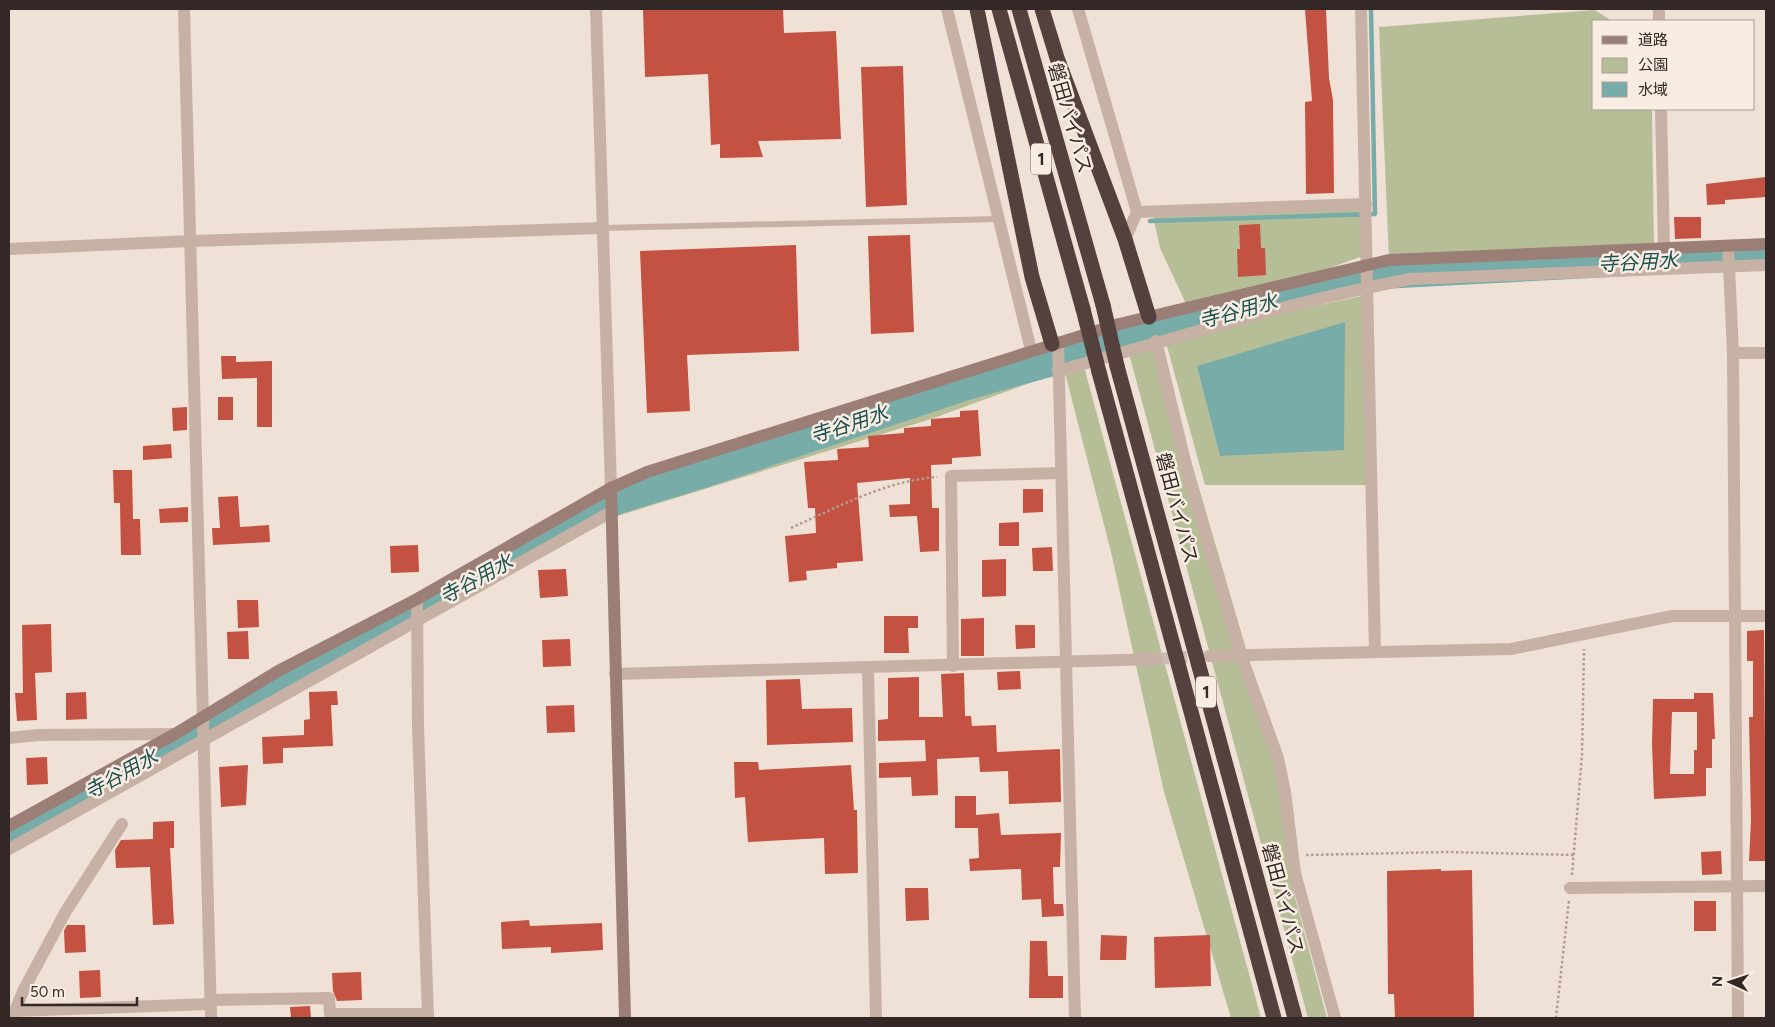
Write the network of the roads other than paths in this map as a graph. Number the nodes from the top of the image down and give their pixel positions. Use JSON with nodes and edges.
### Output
{"nodes":[{"id":1,"x":184,"y":9,"type":"edge"},
{"id":2,"x":596,"y":9,"type":"edge"},
{"id":3,"x":947,"y":9,"type":"edge"},
{"id":4,"x":977,"y":9,"type":"edge"},
{"id":5,"x":999,"y":9,"type":"edge"},
{"id":6,"x":1019,"y":9,"type":"edge"},
{"id":7,"x":1042,"y":9,"type":"edge"},
{"id":8,"x":1078,"y":9,"type":"edge"},
{"id":9,"x":1361,"y":9,"type":"edge"},
{"id":10,"x":1661,"y":110,"type":"edge"},
{"id":11,"x":1366,"y":204,"type":"junction"},
{"id":12,"x":1137,"y":212,"type":"junction"},
{"id":13,"x":1000,"y":219,"type":"junction"},
{"id":14,"x":603,"y":228,"type":"junction"},
{"id":15,"x":1124,"y":239,"type":"junction"},
{"id":16,"x":191,"y":240,"type":"junction"},
{"id":17,"x":1766,"y":244,"type":"edge"},
{"id":18,"x":1728,"y":247,"type":"junction"},
{"id":19,"x":9,"y":249,"type":"edge"},
{"id":20,"x":1664,"y":249,"type":"junction"},
{"id":21,"x":1766,"y":265,"type":"edge"},
{"id":22,"x":1729,"y":266,"type":"junction"},
{"id":23,"x":1366,"y":277,"type":"junction"},
{"id":24,"x":1149,"y":317,"type":"junction"},
{"id":25,"x":1156,"y":341,"type":"junction"},
{"id":26,"x":1056,"y":346,"type":"junction"},
{"id":27,"x":1031,"y":350,"type":"junction"},
{"id":28,"x":1733,"y":354,"type":"junction"},
{"id":29,"x":1766,"y":354,"type":"edge"},
{"id":30,"x":1058,"y":368,"type":"junction"},
{"id":31,"x":1060,"y":473,"type":"junction"},
{"id":32,"x":611,"y":492,"type":"junction"},
{"id":33,"x":611,"y":512,"type":"junction"},
{"id":34,"x":417,"y":601,"type":"junction"},
{"id":35,"x":1734,"y":616,"type":"junction"},
{"id":36,"x":1766,"y":616,"type":"edge"},
{"id":37,"x":419,"y":618,"type":"junction"},
{"id":38,"x":1375,"y":652,"type":"junction"},
{"id":39,"x":1241,"y":655,"type":"junction"},
{"id":40,"x":1209,"y":656,"type":"tunnel mouth"},
{"id":41,"x":1156,"y":659,"type":"tunnel mouth"},
{"id":42,"x":1065,"y":662,"type":"junction"},
{"id":43,"x":953,"y":666,"type":"junction"},
{"id":44,"x":868,"y":669,"type":"junction"},
{"id":45,"x":615,"y":674,"type":"junction"},
{"id":46,"x":202,"y":717,"type":"junction"},
{"id":47,"x":174,"y":734,"type":"junction"},
{"id":48,"x":9,"y":738,"type":"edge"},
{"id":49,"x":202,"y":740,"type":"junction"},
{"id":50,"x":122,"y":824,"type":"dead end"},
{"id":51,"x":9,"y":826,"type":"edge"},
{"id":52,"x":9,"y":849,"type":"edge"},
{"id":53,"x":1738,"y":886,"type":"junction"},
{"id":54,"x":1766,"y":886,"type":"edge"},
{"id":55,"x":1570,"y":888,"type":"road end"},
{"id":56,"x":210,"y":1002,"type":"junction"},
{"id":57,"x":14,"y":1015,"type":"edge"},
{"id":58,"x":428,"y":1016,"type":"edge"},
{"id":59,"x":211,"y":1018,"type":"edge"},
{"id":60,"x":625,"y":1018,"type":"edge"},
{"id":61,"x":876,"y":1018,"type":"edge"},
{"id":62,"x":1075,"y":1018,"type":"edge"},
{"id":63,"x":1274,"y":1018,"type":"edge"},
{"id":64,"x":1295,"y":1018,"type":"edge"},
{"id":65,"x":1335,"y":1018,"type":"edge"},
{"id":66,"x":1738,"y":1018,"type":"edge"}],
"edges":[{"from":1,"to":16,"type":"street"},
{"from":2,"to":14,"type":"street"},
{"from":3,"to":13,"type":"street"},
{"from":4,"to":26,"type":"highway"},
{"from":5,"to":63,"type":"highway","name":"磐田バイパス","number":"1","bridge":true},
{"from":6,"to":64,"type":"highway","name":"磐田バイパス","number":"1","bridge":true},
{"from":7,"to":15,"type":"highway"},
{"from":8,"to":12,"type":"street"},
{"from":9,"to":11,"type":"street"},
{"from":10,"to":20,"type":"street"},
{"from":11,"to":12,"type":"street"},
{"from":11,"to":23,"type":"street"},
{"from":12,"to":15,"type":"street"},
{"from":13,"to":14,"type":"lane"},
{"from":13,"to":27,"type":"street"},
{"from":14,"to":16,"type":"street"},
{"from":14,"to":32,"type":"street"},
{"from":15,"to":24,"type":"highway"},
{"from":16,"to":19,"type":"street"},
{"from":16,"to":46,"type":"street"},
{"from":17,"to":18,"type":"street"},
{"from":18,"to":20,"type":"street"},
{"from":18,"to":22,"type":"street"},
{"from":20,"to":23,"type":"street"},
{"from":21,"to":22,"type":"street"},
{"from":22,"to":23,"type":"street"},
{"from":22,"to":28,"type":"street"},
{"from":23,"to":24,"type":"street"},
{"from":23,"to":25,"type":"street"},
{"from":23,"to":38,"type":"street"},
{"from":24,"to":26,"type":"street"},
{"from":25,"to":30,"type":"street"},
{"from":25,"to":39,"type":"street"},
{"from":26,"to":27,"type":"street"},
{"from":26,"to":30,"type":"street"},
{"from":27,"to":32,"type":"street"},
{"from":28,"to":29,"type":"street"},
{"from":28,"to":35,"type":"street"},
{"from":30,"to":31,"type":"street"},
{"from":31,"to":42,"type":"street"},
{"from":31,"to":43,"type":"street"},
{"from":32,"to":33,"type":"street"},
{"from":32,"to":34,"type":"street"},
{"from":33,"to":37,"type":"street"},
{"from":33,"to":45,"type":"street"},
{"from":34,"to":37,"type":"street"},
{"from":34,"to":46,"type":"street"},
{"from":35,"to":36,"type":"street"},
{"from":35,"to":38,"type":"street"},
{"from":35,"to":53,"type":"street"},
{"from":37,"to":49,"type":"street"},
{"from":37,"to":58,"type":"street"},
{"from":38,"to":39,"type":"street"},
{"from":39,"to":40,"type":"street"},
{"from":39,"to":65,"type":"street"},
{"from":41,"to":42,"type":"street"},
{"from":42,"to":43,"type":"street"},
{"from":42,"to":62,"type":"street"},
{"from":43,"to":44,"type":"street"},
{"from":44,"to":45,"type":"street"},
{"from":44,"to":61,"type":"street"},
{"from":45,"to":60,"type":"street"},
{"from":46,"to":47,"type":"street"},
{"from":46,"to":49,"type":"street"},
{"from":47,"to":48,"type":"street"},
{"from":47,"to":51,"type":"street"},
{"from":49,"to":52,"type":"street"},
{"from":49,"to":56,"type":"street"},
{"from":50,"to":57,"type":"street"},
{"from":53,"to":54,"type":"street"},
{"from":53,"to":55,"type":"street"},
{"from":53,"to":66,"type":"street"},
{"from":56,"to":57,"type":"street"},
{"from":56,"to":58,"type":"street"},
{"from":56,"to":59,"type":"street"}]}
